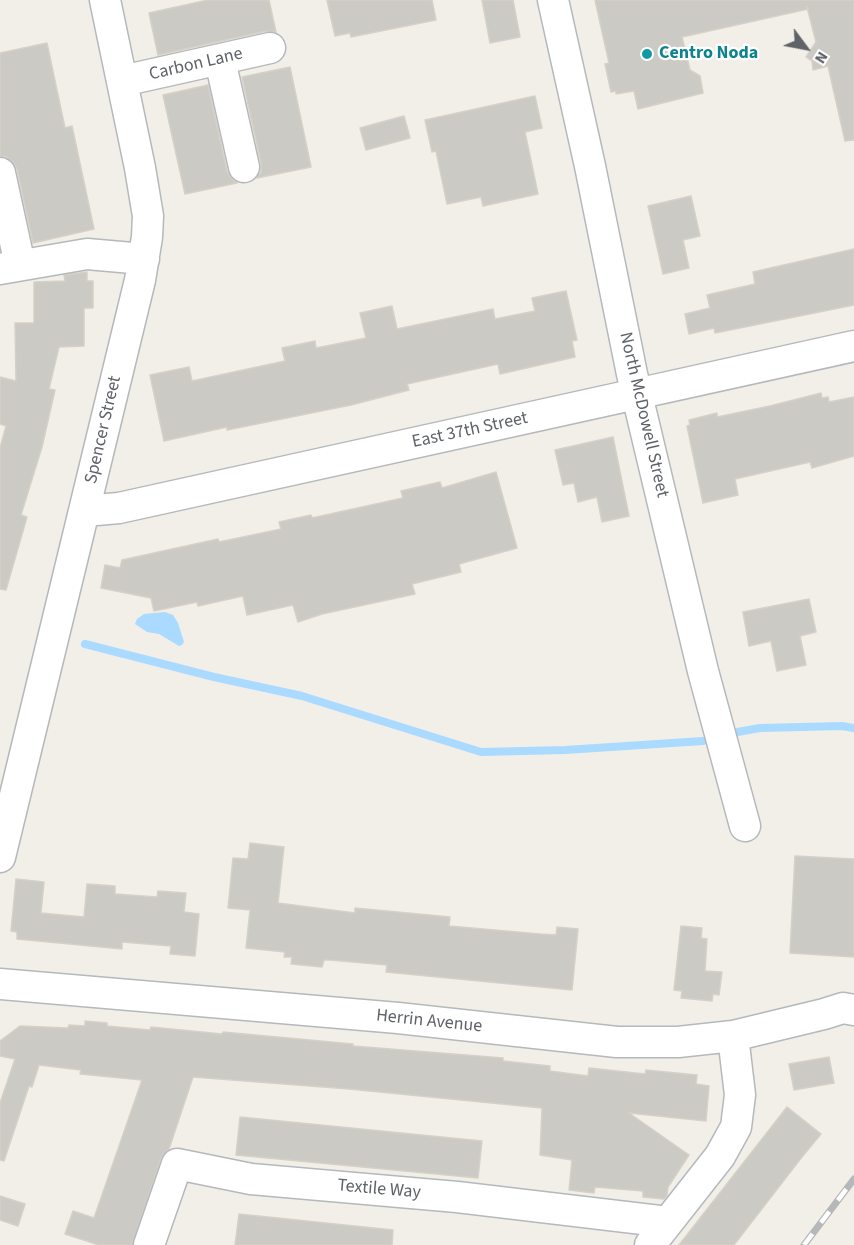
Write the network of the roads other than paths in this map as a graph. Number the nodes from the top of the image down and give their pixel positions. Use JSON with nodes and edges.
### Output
{"nodes":[{"id":1,"x":105,"y":0,"type":"edge"},
{"id":2,"x":553,"y":0,"type":"edge"},
{"id":3,"x":270,"y":48,"type":"dead end"},
{"id":4,"x":220,"y":60,"type":"junction"},
{"id":5,"x":122,"y":81,"type":"junction"},
{"id":6,"x":244,"y":167,"type":"dead end"},
{"id":7,"x":0,"y":173,"type":"edge"},
{"id":8,"x":144,"y":259,"type":"junction"},
{"id":9,"x":10,"y":267,"type":"edge"},
{"id":10,"x":854,"y":346,"type":"edge"},
{"id":11,"x":637,"y":394,"type":"junction"},
{"id":12,"x":85,"y":512,"type":"junction"},
{"id":13,"x":745,"y":826,"type":"dead end"},
{"id":14,"x":0,"y":856,"type":"edge"},
{"id":15,"x":0,"y":984,"type":"edge"},
{"id":16,"x":854,"y":1010,"type":"edge"},
{"id":17,"x":733,"y":1036,"type":"junction"},
{"id":18,"x":659,"y":1234,"type":"edge"},
{"id":19,"x":149,"y":1245,"type":"edge"}],
"edges":[{"from":1,"to":5,"type":"street","name":"Spencer Street"},
{"from":2,"to":11,"type":"street","name":"North McDowell Street"},
{"from":3,"to":4,"type":"street","name":"Carbon Lane"},
{"from":4,"to":5,"type":"street","name":"Carbon Lane"},
{"from":4,"to":6,"type":"street"},
{"from":5,"to":8,"type":"street","name":"Spencer Street"},
{"from":7,"to":9,"type":"street"},
{"from":8,"to":9,"type":"street"},
{"from":8,"to":12,"type":"street","name":"Spencer Street"},
{"from":10,"to":11,"type":"street","name":"East 37th Street"},
{"from":11,"to":12,"type":"street","name":"East 37th Street"},
{"from":11,"to":13,"type":"street","name":"North McDowell Street"},
{"from":12,"to":14,"type":"street","name":"Spencer Street"},
{"from":15,"to":17,"type":"street","name":"Herrin Avenue"},
{"from":16,"to":17,"type":"street","name":"Herrin Avenue"},
{"from":17,"to":18,"type":"street"},
{"from":18,"to":19,"type":"street","name":"Textile Way"}]}
